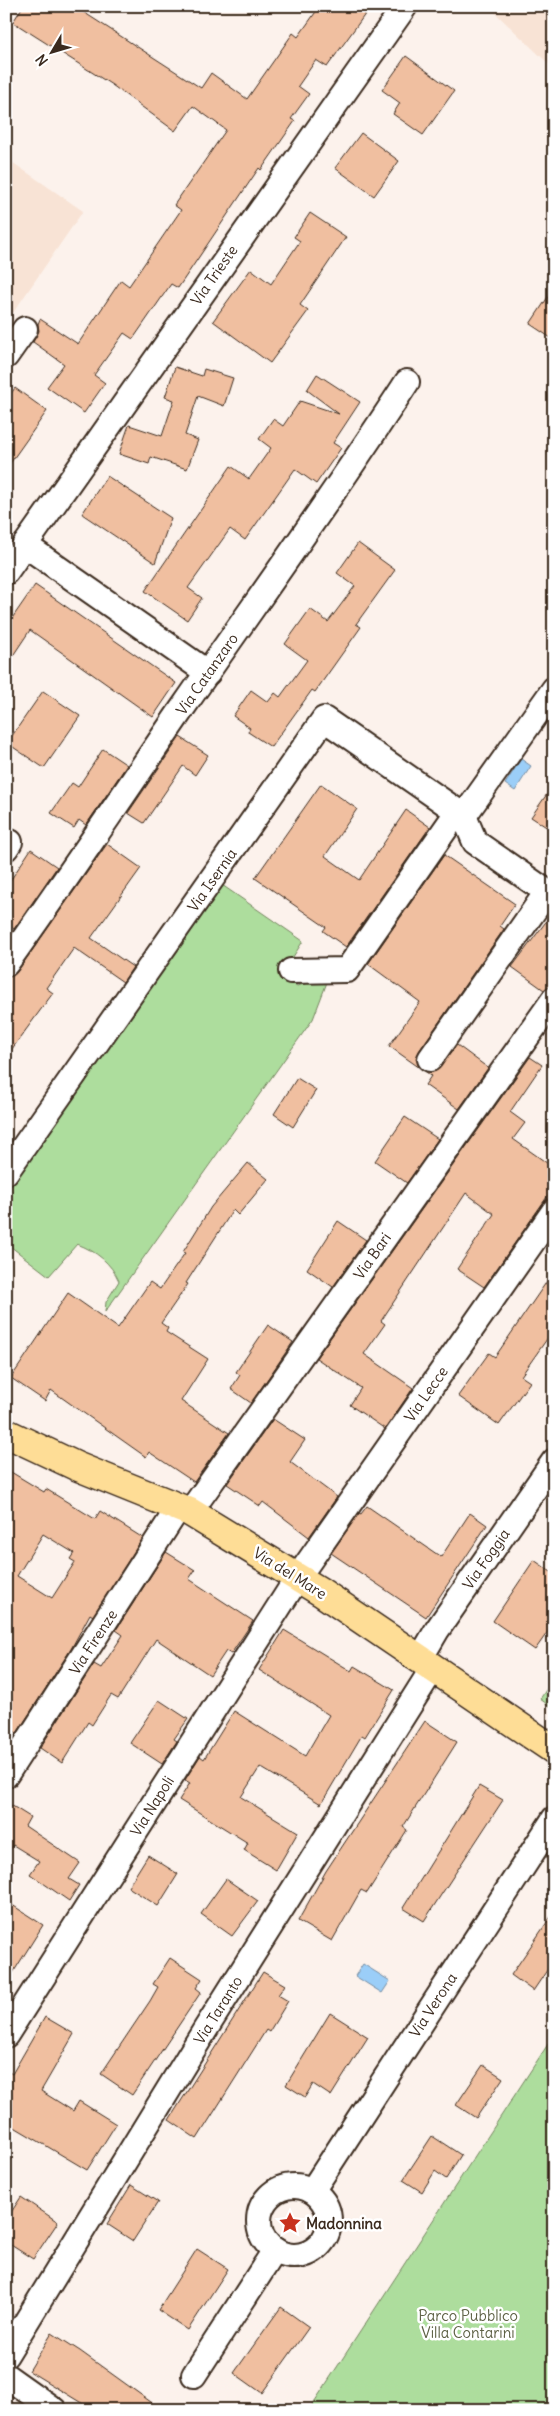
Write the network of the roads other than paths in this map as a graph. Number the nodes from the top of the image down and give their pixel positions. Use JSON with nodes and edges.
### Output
{"nodes":[{"id":1,"x":405,"y":6,"type":"edge"},
{"id":2,"x":25,"y":329,"type":"dead end"},
{"id":3,"x":6,"y":356,"type":"edge"},
{"id":4,"x":407,"y":382,"type":"dead end"},
{"id":5,"x":25,"y":545,"type":"junction"},
{"id":6,"x":6,"y":572,"type":"edge"},
{"id":7,"x":208,"y":673,"type":"junction"},
{"id":8,"x":554,"y":689,"type":"edge"},
{"id":9,"x":461,"y":813,"type":"junction"},
{"id":10,"x":6,"y":964,"type":"edge"},
{"id":11,"x":291,"y":971,"type":"dead end"},
{"id":12,"x":554,"y":999,"type":"edge"},
{"id":13,"x":430,"y":1059,"type":"dead end"},
{"id":14,"x":6,"y":1172,"type":"edge"},
{"id":15,"x":554,"y":1211,"type":"edge"},
{"id":16,"x":6,"y":1433,"type":"edge"},
{"id":17,"x":554,"y":1461,"type":"edge"},
{"id":18,"x":185,"y":1510,"type":"junction"},
{"id":19,"x":298,"y":1577,"type":"junction"},
{"id":20,"x":426,"y":1663,"type":"junction"},
{"id":21,"x":554,"y":1750,"type":"edge"},
{"id":22,"x":6,"y":1776,"type":"edge"},
{"id":23,"x":554,"y":1819,"type":"edge"},
{"id":24,"x":6,"y":2035,"type":"edge"},
{"id":25,"x":312,"y":2191,"type":"junction"},
{"id":26,"x":275,"y":2250,"type":"junction"},
{"id":27,"x":6,"y":2355,"type":"edge"},
{"id":28,"x":194,"y":2375,"type":"dead end"},
{"id":29,"x":6,"y":2376,"type":"edge"},
{"id":30,"x":54,"y":2410,"type":"edge"}],
"edges":[{"from":1,"to":5,"type":"street","name":"Via Trieste"},
{"from":2,"to":3,"type":"street"},
{"from":4,"to":7,"type":"street","name":"Via Catanzaro"},
{"from":5,"to":6,"type":"street","name":"Via Trieste"},
{"from":5,"to":7,"type":"street"},
{"from":7,"to":10,"type":"street","name":"Via Catanzaro"},
{"from":8,"to":9,"type":"street"},
{"from":9,"to":11,"type":"street"},
{"from":9,"to":13,"type":"street"},
{"from":9,"to":14,"type":"street","name":"Via Isernia"},
{"from":12,"to":18,"type":"street","name":"Via Bari"},
{"from":15,"to":19,"type":"street","name":"Via Lecce"},
{"from":16,"to":18,"type":"main road","name":"Via del Mare"},
{"from":17,"to":20,"type":"street","name":"Via Foggia"},
{"from":18,"to":19,"type":"main road","name":"Via del Mare"},
{"from":18,"to":22,"type":"street","name":"Via Firenze"},
{"from":19,"to":20,"type":"main road","name":"Via del Mare"},
{"from":19,"to":24,"type":"street","name":"Via Napoli"},
{"from":20,"to":21,"type":"main road","name":"Via del Mare"},
{"from":20,"to":27,"type":"street","name":"Via Taranto"},
{"from":23,"to":25,"type":"street","name":"Via Verona"},
{"from":25,"to":26,"type":"street"},
{"from":25,"to":26,"type":"street"},
{"from":26,"to":28,"type":"street"},
{"from":29,"to":30,"type":"street"}]}
